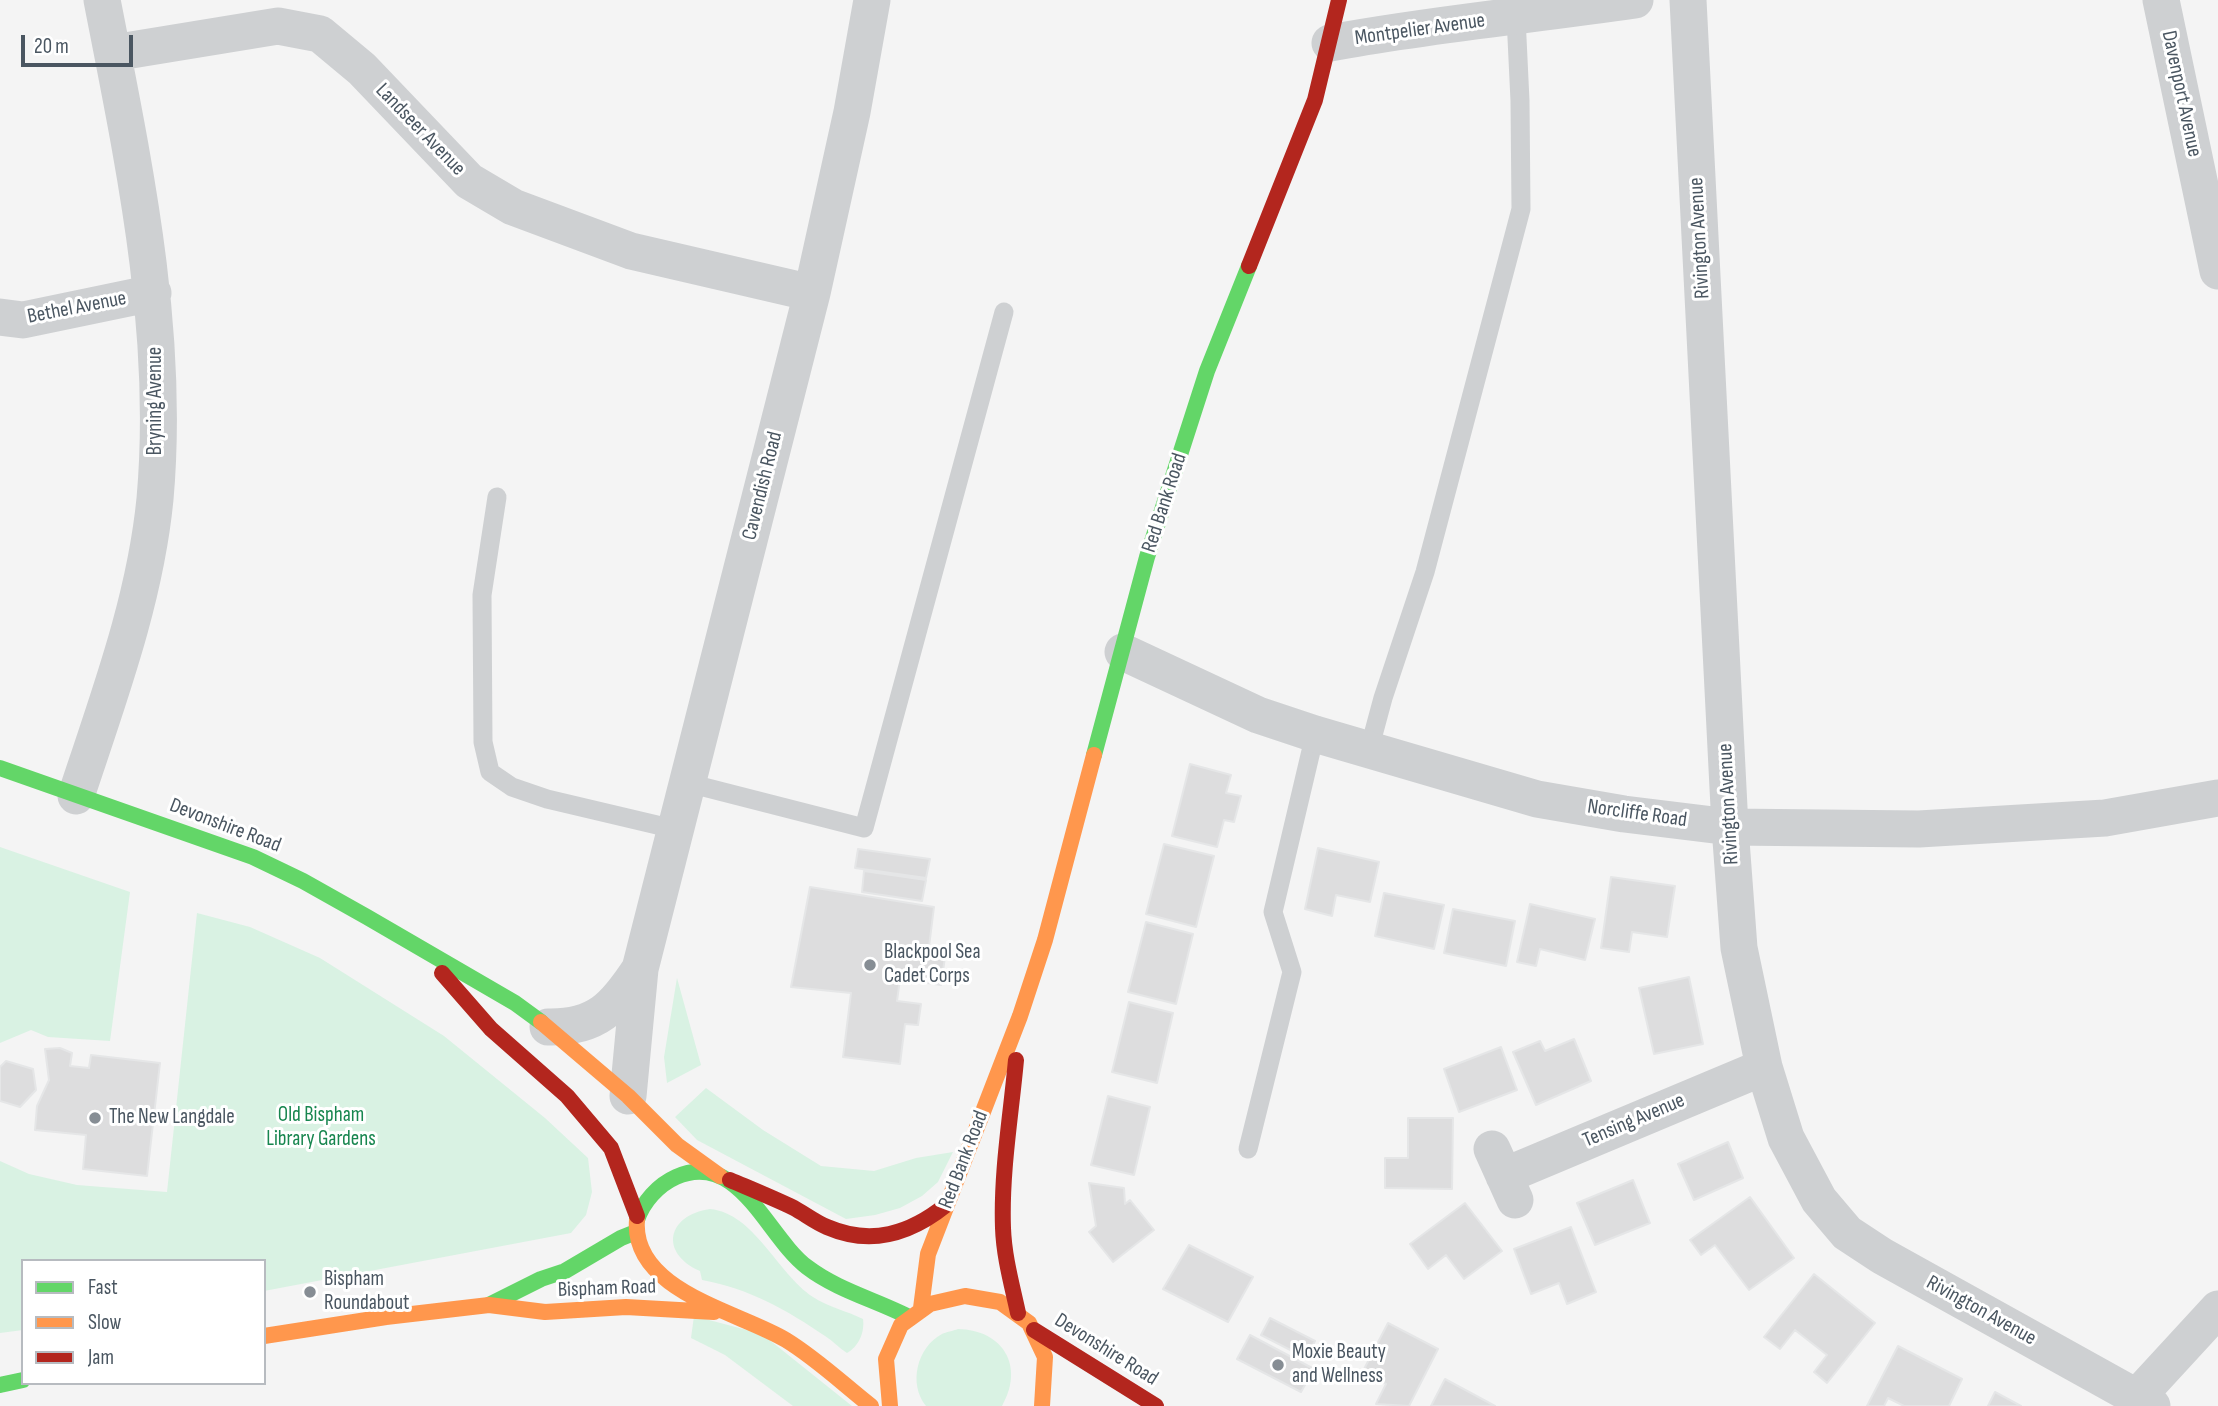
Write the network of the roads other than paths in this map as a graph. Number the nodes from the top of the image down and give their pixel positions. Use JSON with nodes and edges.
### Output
{"nodes":[{"id":1,"x":102,"y":0,"type":"edge"},
{"id":2,"x":872,"y":0,"type":"edge"},
{"id":3,"x":1339,"y":0,"type":"edge"},
{"id":4,"x":1635,"y":0,"type":"edge"},
{"id":5,"x":1688,"y":0,"type":"edge"},
{"id":6,"x":2161,"y":0,"type":"edge"},
{"id":7,"x":1405,"y":15,"type":"edge"},
{"id":8,"x":1516,"y":17,"type":"junction"},
{"id":9,"x":1330,"y":43,"type":"junction"},
{"id":10,"x":113,"y":54,"type":"junction"},
{"id":11,"x":2218,"y":271,"type":"edge"},
{"id":12,"x":153,"y":293,"type":"junction"},
{"id":13,"x":812,"y":293,"type":"junction"},
{"id":14,"x":1004,"y":312,"type":"dead end"},
{"id":15,"x":0,"y":317,"type":"edge"},
{"id":16,"x":497,"y":497,"type":"dead end"},
{"id":17,"x":1123,"y":652,"type":"junction"},
{"id":18,"x":1315,"y":734,"type":"junction"},
{"id":19,"x":1369,"y":750,"type":"junction"},
{"id":20,"x":0,"y":768,"type":"edge"},
{"id":21,"x":688,"y":783,"type":"junction"},
{"id":22,"x":76,"y":796,"type":"junction"},
{"id":23,"x":2218,"y":798,"type":"edge"},
{"id":24,"x":1730,"y":827,"type":"junction"},
{"id":25,"x":674,"y":829,"type":"junction"},
{"id":26,"x":423,"y":950,"type":"junction"},
{"id":27,"x":640,"y":969,"type":"junction"},
{"id":28,"x":1020,"y":1016,"type":"junction"},
{"id":29,"x":548,"y":1027,"type":"junction"},
{"id":30,"x":1764,"y":1067,"type":"junction"},
{"id":31,"x":628,"y":1096,"type":"junction"},
{"id":32,"x":1248,"y":1149,"type":"dead end"},
{"id":33,"x":1503,"y":1175,"type":"dead end"},
{"id":34,"x":725,"y":1178,"type":"junction"},
{"id":35,"x":946,"y":1205,"type":"junction"},
{"id":36,"x":636,"y":1224,"type":"junction"},
{"id":37,"x":489,"y":1305,"type":"junction"},
{"id":38,"x":2218,"y":1309,"type":"edge"},
{"id":39,"x":725,"y":1313,"type":"junction"},
{"id":40,"x":915,"y":1313,"type":"junction"},
{"id":41,"x":1018,"y":1313,"type":"junction"},
{"id":42,"x":1034,"y":1330,"type":"junction"},
{"id":43,"x":266,"y":1336,"type":"edge"},
{"id":44,"x":21,"y":1380,"type":"edge"},
{"id":45,"x":0,"y":1385,"type":"edge"},
{"id":46,"x":2145,"y":1401,"type":"edge"},
{"id":47,"x":884,"y":1406,"type":"edge"},
{"id":48,"x":1041,"y":1406,"type":"edge"},
{"id":49,"x":1156,"y":1406,"type":"edge"}],
"edges":[{"from":1,"to":10,"type":"street","name":"Bryning Avenue"},
{"from":2,"to":13,"type":"street","name":"Cavendish Road"},
{"from":3,"to":9,"type":"main road","name":"Red Bank Road"},
{"from":4,"to":8,"type":"street","name":"Montpelier Avenue"},
{"from":5,"to":24,"type":"street","name":"Rivington Avenue"},
{"from":6,"to":11,"type":"street","name":"Davenport Avenue"},
{"from":7,"to":8,"type":"street","name":"Montpelier Avenue"},
{"from":7,"to":9,"type":"street","name":"Montpelier Avenue"},
{"from":8,"to":19,"type":"lane"},
{"from":9,"to":17,"type":"main road","name":"Red Bank Road"},
{"from":10,"to":12,"type":"street","name":"Bryning Avenue"},
{"from":10,"to":13,"type":"street","name":"Landseer Avenue"},
{"from":12,"to":15,"type":"street","name":"Bethel Avenue"},
{"from":12,"to":22,"type":"street","name":"Bryning Avenue"},
{"from":13,"to":21,"type":"street","name":"Cavendish Road"},
{"from":14,"to":21,"type":"lane"},
{"from":16,"to":25,"type":"lane"},
{"from":17,"to":18,"type":"street","name":"Norcliffe Road"},
{"from":17,"to":28,"type":"main road","name":"Red Bank Road"},
{"from":18,"to":19,"type":"street","name":"Norcliffe Road"},
{"from":18,"to":32,"type":"lane"},
{"from":19,"to":24,"type":"street","name":"Norcliffe Road"},
{"from":20,"to":22,"type":"main road","name":"Devonshire Road"},
{"from":21,"to":25,"type":"street","name":"Cavendish Road"},
{"from":22,"to":26,"type":"main road","name":"Devonshire Road"},
{"from":23,"to":24,"type":"street","name":"Norcliffe Road"},
{"from":24,"to":30,"type":"street","name":"Rivington Avenue"},
{"from":25,"to":27,"type":"street","name":"Cavendish Road"},
{"from":26,"to":29,"type":"main road","name":"Devonshire Road"},
{"from":26,"to":36,"type":"main road","name":"Devonshire Road"},
{"from":27,"to":29,"type":"street","name":"Cavendish Road"},
{"from":27,"to":31,"type":"street","name":"Cavendish Road"},
{"from":28,"to":35,"type":"main road","name":"Red Bank Road"},
{"from":28,"to":41,"type":"main road","name":"Red Bank Road"},
{"from":29,"to":31,"type":"main road","name":"Devonshire Road"},
{"from":30,"to":33,"type":"street","name":"Tensing Avenue"},
{"from":30,"to":46,"type":"street","name":"Rivington Avenue"},
{"from":31,"to":34,"type":"main road","name":"Devonshire Road"},
{"from":34,"to":35,"type":"main road"},
{"from":34,"to":36,"type":"main road"},
{"from":34,"to":40,"type":"main road"},
{"from":35,"to":40,"type":"main road","name":"Red Bank Road"},
{"from":36,"to":37,"type":"main road","name":"Bispham Road"},
{"from":36,"to":39,"type":"main road","name":"Devonshire Road"},
{"from":37,"to":39,"type":"main road","name":"Bispham Road"},
{"from":37,"to":43,"type":"main road","name":"Bispham Road"},
{"from":38,"to":46,"type":"street"},
{"from":39,"to":47,"type":"main road"},
{"from":40,"to":41,"type":"main road"},
{"from":40,"to":47,"type":"main road"},
{"from":41,"to":42,"type":"main road"},
{"from":42,"to":48,"type":"main road"},
{"from":42,"to":49,"type":"main road","name":"Devonshire Road"},
{"from":44,"to":45,"type":"main road"}]}
